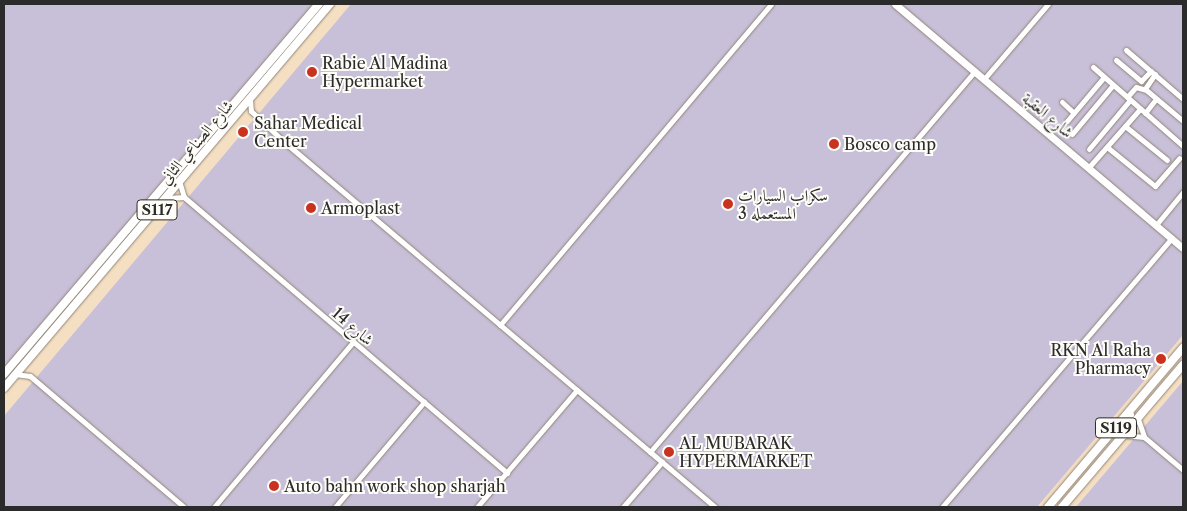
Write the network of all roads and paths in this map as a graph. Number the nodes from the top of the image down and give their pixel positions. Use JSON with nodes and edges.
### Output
{"nodes":[{"id":1,"x":319,"y":4,"type":"edge"},
{"id":2,"x":330,"y":4,"type":"edge"},
{"id":3,"x":771,"y":4,"type":"edge"},
{"id":4,"x":895,"y":4,"type":"edge"},
{"id":5,"x":1048,"y":4,"type":"edge"},
{"id":6,"x":904,"y":6,"type":"edge"},
{"id":7,"x":1126,"y":50,"type":"dead end"},
{"id":8,"x":1116,"y":60,"type":"dead end"},
{"id":9,"x":1093,"y":68,"type":"dead end"},
{"id":10,"x":975,"y":72,"type":"junction"},
{"id":11,"x":1153,"y":72,"type":"junction"},
{"id":12,"x":1104,"y":77,"type":"junction"},
{"id":13,"x":984,"y":79,"type":"junction"},
{"id":14,"x":1113,"y":85,"type":"junction"},
{"id":15,"x":1146,"y":90,"type":"junction"},
{"id":16,"x":250,"y":99,"type":"junction"},
{"id":17,"x":1129,"y":99,"type":"junction"},
{"id":18,"x":1156,"y":99,"type":"junction"},
{"id":19,"x":1183,"y":99,"type":"edge"},
{"id":20,"x":1062,"y":102,"type":"dead end"},
{"id":21,"x":1081,"y":105,"type":"junction"},
{"id":22,"x":1142,"y":111,"type":"junction"},
{"id":23,"x":239,"y":112,"type":"junction"},
{"id":24,"x":1074,"y":113,"type":"junction"},
{"id":25,"x":1090,"y":113,"type":"junction"},
{"id":26,"x":254,"y":114,"type":"junction"},
{"id":27,"x":1183,"y":120,"type":"edge"},
{"id":28,"x":1067,"y":121,"type":"dead end"},
{"id":29,"x":1125,"y":126,"type":"junction"},
{"id":30,"x":1107,"y":127,"type":"junction"},
{"id":31,"x":1072,"y":134,"type":"dead end"},
{"id":32,"x":1117,"y":135,"type":"junction"},
{"id":33,"x":1183,"y":146,"type":"edge"},
{"id":34,"x":1107,"y":147,"type":"junction"},
{"id":35,"x":1089,"y":149,"type":"dead end"},
{"id":36,"x":1179,"y":158,"type":"dead end"},
{"id":37,"x":1167,"y":160,"type":"dead end"},
{"id":38,"x":1089,"y":167,"type":"junction"},
{"id":39,"x":180,"y":184,"type":"junction"},
{"id":40,"x":1183,"y":192,"type":"edge"},
{"id":41,"x":184,"y":197,"type":"junction"},
{"id":42,"x":168,"y":198,"type":"junction"},
{"id":43,"x":1156,"y":224,"type":"junction"},
{"id":44,"x":1172,"y":238,"type":"junction"},
{"id":45,"x":1183,"y":248,"type":"edge"},
{"id":46,"x":500,"y":325,"type":"junction"},
{"id":47,"x":353,"y":342,"type":"junction"},
{"id":48,"x":1183,"y":348,"type":"edge"},
{"id":49,"x":26,"y":362,"type":"junction"},
{"id":50,"x":1183,"y":365,"type":"edge"},
{"id":51,"x":4,"y":374,"type":"edge"},
{"id":52,"x":15,"y":374,"type":"junction"},
{"id":53,"x":30,"y":376,"type":"junction"},
{"id":54,"x":4,"y":388,"type":"edge"},
{"id":55,"x":577,"y":390,"type":"junction"},
{"id":56,"x":424,"y":402,"type":"junction"},
{"id":57,"x":1130,"y":411,"type":"junction"},
{"id":58,"x":1138,"y":419,"type":"junction"},
{"id":59,"x":1124,"y":435,"type":"junction"},
{"id":60,"x":1144,"y":437,"type":"junction"},
{"id":61,"x":650,"y":452,"type":"junction"},
{"id":62,"x":1090,"y":458,"type":"junction"},
{"id":63,"x":662,"y":462,"type":"junction"},
{"id":64,"x":1183,"y":470,"type":"edge"},
{"id":65,"x":507,"y":473,"type":"junction"},
{"id":66,"x":1080,"y":485,"type":"junction"},
{"id":67,"x":184,"y":507,"type":"edge"},
{"id":68,"x":214,"y":507,"type":"edge"},
{"id":69,"x":335,"y":507,"type":"edge"},
{"id":70,"x":477,"y":507,"type":"edge"},
{"id":71,"x":623,"y":507,"type":"edge"},
{"id":72,"x":715,"y":507,"type":"edge"},
{"id":73,"x":942,"y":507,"type":"edge"},
{"id":74,"x":1048,"y":507,"type":"edge"},
{"id":75,"x":1062,"y":507,"type":"edge"}],
"edges":[{"from":1,"to":51,"type":"main road","name":"شارع الصناعي الثاني","number":"S117"},
{"from":2,"to":16,"type":"main road","name":"شارع الصناعي الثاني","number":"S117"},
{"from":3,"to":46,"type":"street"},
{"from":4,"to":6,"type":"street","name":"شارع العقبة"},
{"from":5,"to":13,"type":"street"},
{"from":6,"to":10,"type":"street","name":"شارع العقبة"},
{"from":7,"to":11,"type":"street"},
{"from":8,"to":11,"type":"street"},
{"from":9,"to":12,"type":"street"},
{"from":10,"to":13,"type":"street","name":"شارع العقبة"},
{"from":10,"to":61,"type":"street"},
{"from":11,"to":15,"type":"street"},
{"from":11,"to":19,"type":"street"},
{"from":12,"to":14,"type":"street"},
{"from":12,"to":21,"type":"street"},
{"from":13,"to":38,"type":"street","name":"شارع العقبة"},
{"from":14,"to":17,"type":"street"},
{"from":14,"to":25,"type":"street"},
{"from":15,"to":17,"type":"street"},
{"from":15,"to":18,"type":"street"},
{"from":16,"to":23,"type":"main road","name":"شارع الصناعي الثاني","number":"S117"},
{"from":16,"to":26,"type":"street"},
{"from":17,"to":22,"type":"street"},
{"from":17,"to":30,"type":"street"},
{"from":18,"to":22,"type":"street"},
{"from":18,"to":27,"type":"street"},
{"from":20,"to":24,"type":"street"},
{"from":21,"to":24,"type":"street"},
{"from":21,"to":25,"type":"street"},
{"from":22,"to":29,"type":"street"},
{"from":22,"to":33,"type":"street"},
{"from":23,"to":26,"type":"street"},
{"from":23,"to":39,"type":"main road","name":"شارع الصناعي الثاني","number":"S117"},
{"from":24,"to":28,"type":"street"},
{"from":25,"to":31,"type":"street"},
{"from":26,"to":46,"type":"street"},
{"from":29,"to":32,"type":"street"},
{"from":29,"to":37,"type":"street"},
{"from":30,"to":32,"type":"street"},
{"from":30,"to":35,"type":"street"},
{"from":32,"to":34,"type":"street"},
{"from":34,"to":36,"type":"street"},
{"from":34,"to":38,"type":"street"},
{"from":38,"to":43,"type":"street","name":"شارع العقبة"},
{"from":39,"to":41,"type":"street"},
{"from":39,"to":42,"type":"main road","name":"شارع الصناعي الثاني","number":"S117"},
{"from":40,"to":43,"type":"street"},
{"from":41,"to":42,"type":"street"},
{"from":41,"to":47,"type":"street","name":"شارع 14"},
{"from":42,"to":49,"type":"main road","name":"شارع الصناعي الثاني","number":"S117"},
{"from":43,"to":44,"type":"street","name":"شارع العقبة"},
{"from":44,"to":45,"type":"street","name":"شارع العقبة"},
{"from":44,"to":73,"type":"street"},
{"from":46,"to":55,"type":"street"},
{"from":47,"to":56,"type":"street","name":"شارع 14"},
{"from":47,"to":68,"type":"street"},
{"from":48,"to":57,"type":"main road","number":"S119"},
{"from":49,"to":52,"type":"main road","name":"شارع الصناعي الثاني","number":"S117"},
{"from":49,"to":53,"type":"street"},
{"from":50,"to":58,"type":"main road","number":"S119"},
{"from":52,"to":53,"type":"street"},
{"from":52,"to":54,"type":"main road","name":"شارع الصناعي الثاني","number":"S117"},
{"from":53,"to":67,"type":"street"},
{"from":55,"to":61,"type":"street"},
{"from":55,"to":65,"type":"street"},
{"from":56,"to":65,"type":"street","name":"شارع 14"},
{"from":56,"to":69,"type":"street"},
{"from":57,"to":59,"type":"main road"},
{"from":57,"to":62,"type":"main road","number":"S119"},
{"from":58,"to":59,"type":"main road","number":"S119"},
{"from":58,"to":60,"type":"street"},
{"from":59,"to":60,"type":"street"},
{"from":59,"to":66,"type":"main road","number":"S119"},
{"from":60,"to":64,"type":"street"},
{"from":61,"to":63,"type":"street"},
{"from":62,"to":66,"type":"main road"},
{"from":62,"to":74,"type":"main road","number":"S119"},
{"from":63,"to":71,"type":"street"},
{"from":63,"to":72,"type":"street"},
{"from":65,"to":70,"type":"street"},
{"from":66,"to":75,"type":"main road","number":"S119"}]}
